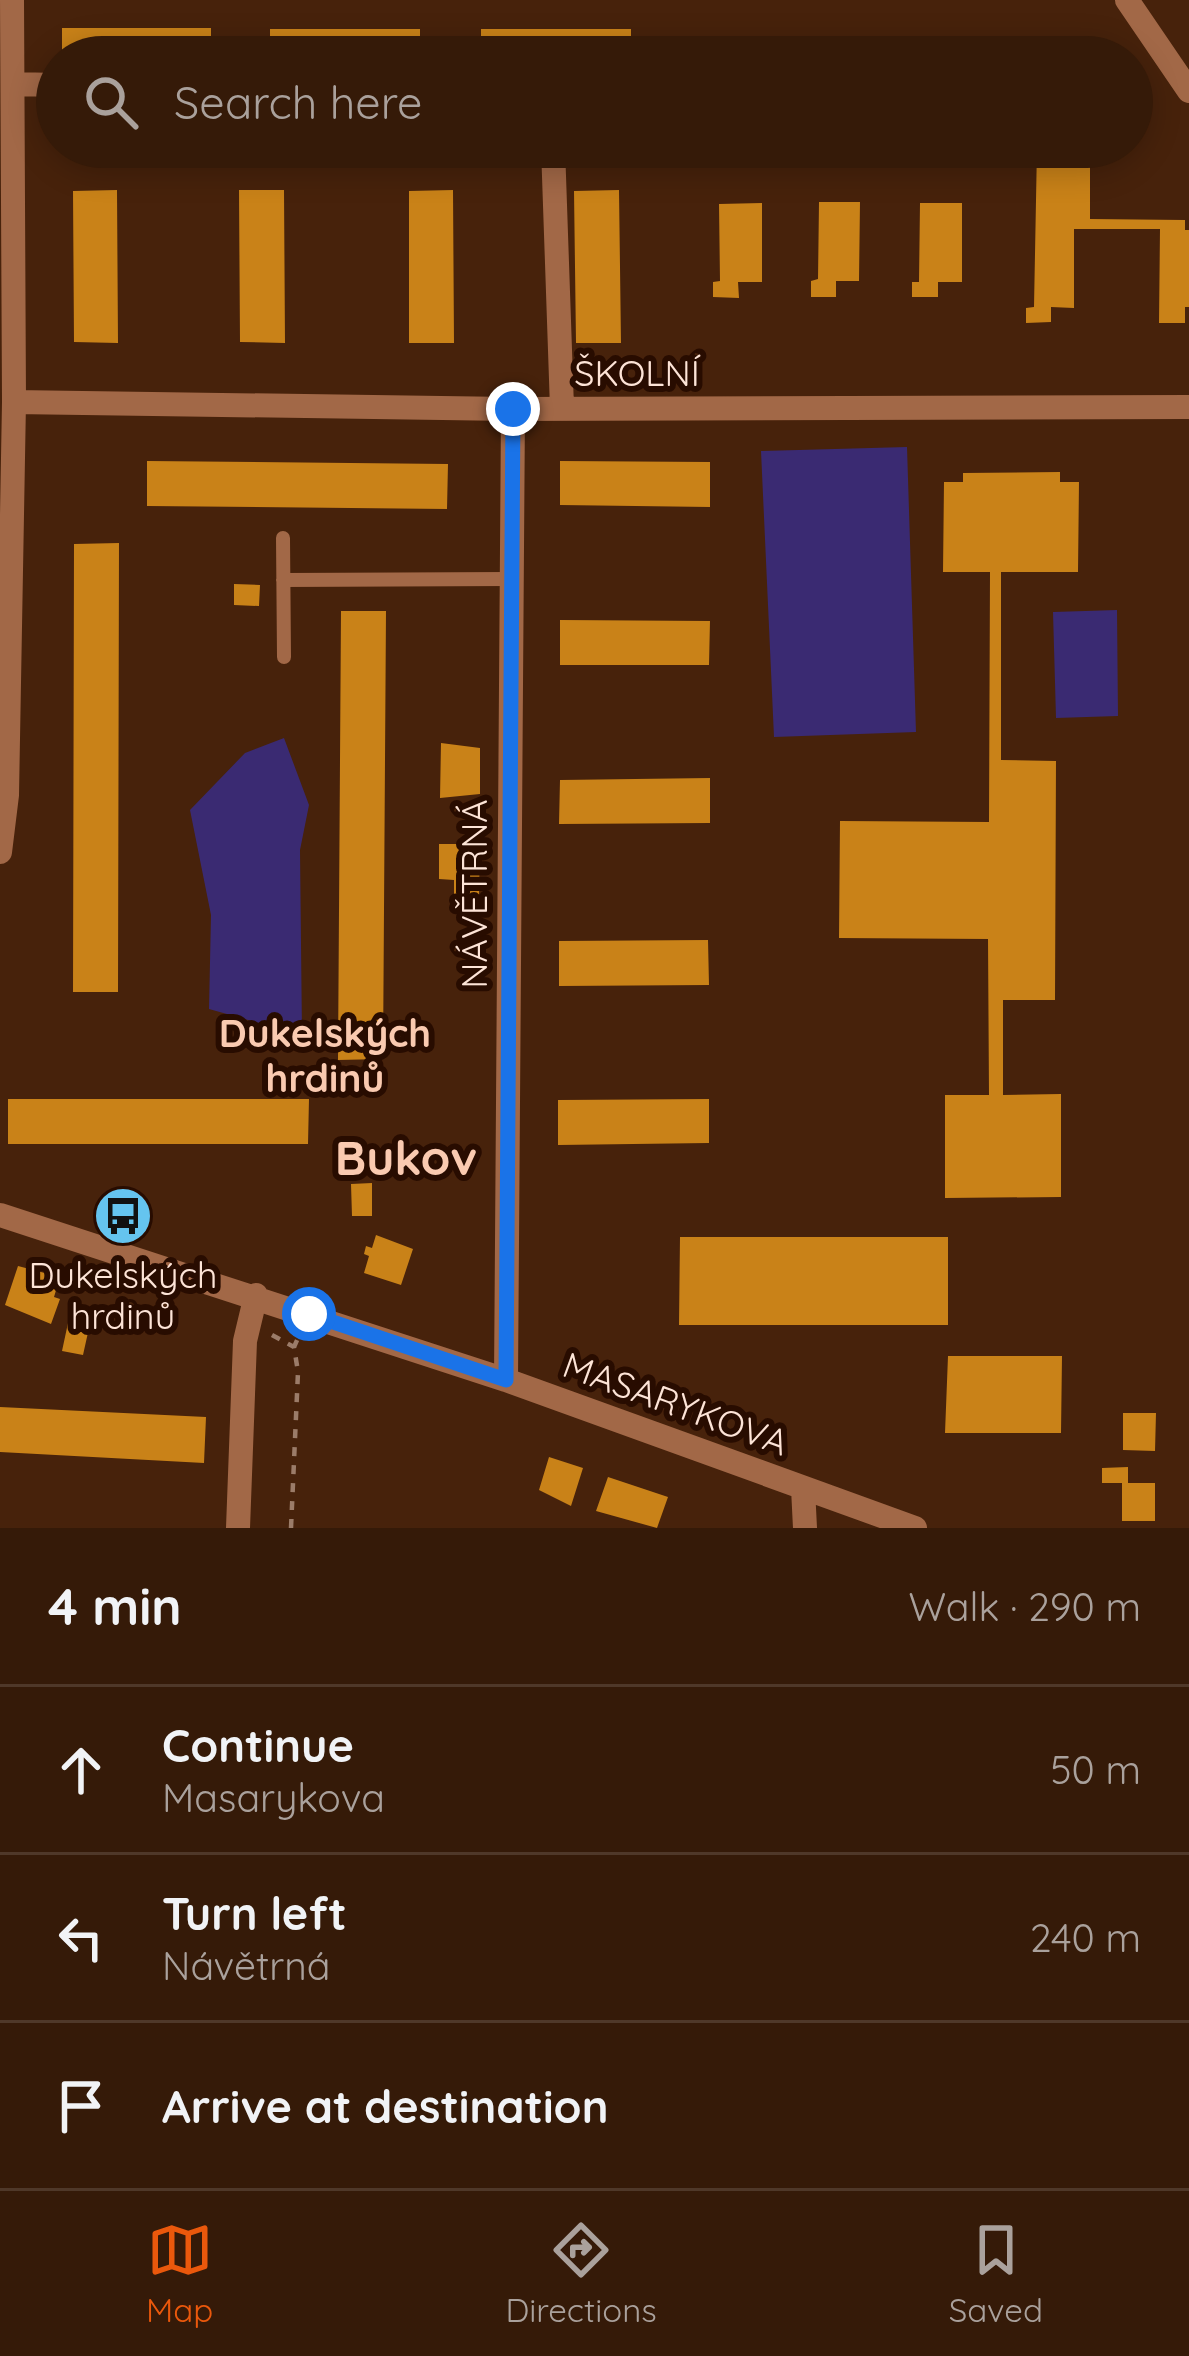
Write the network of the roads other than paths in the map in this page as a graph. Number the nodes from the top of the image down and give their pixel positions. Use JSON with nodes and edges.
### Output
{"nodes":[{"id":1,"x":1127,"y":0,"type":"edge"},
{"id":2,"x":8,"y":11,"type":"edge"},
{"id":3,"x":1152,"y":36,"type":"edge"},
{"id":4,"x":1153,"y":38,"type":"edge"},
{"id":5,"x":13,"y":84,"type":"junction"},
{"id":6,"x":36,"y":85,"type":"edge"},
{"id":7,"x":1189,"y":91,"type":"edge"},
{"id":8,"x":554,"y":168,"type":"edge"},
{"id":9,"x":14,"y":402,"type":"junction"},
{"id":10,"x":1189,"y":407,"type":"edge"},
{"id":11,"x":562,"y":408,"type":"junction"},
{"id":12,"x":513,"y":409,"type":"junction"},
{"id":13,"x":4,"y":521,"type":"edge"},
{"id":14,"x":283,"y":538,"type":"dead end"},
{"id":15,"x":512,"y":579,"type":"junction"},
{"id":16,"x":283,"y":580,"type":"junction"},
{"id":17,"x":284,"y":657,"type":"dead end"},
{"id":18,"x":0,"y":852,"type":"edge"},
{"id":19,"x":0,"y":1215,"type":"edge"},
{"id":20,"x":256,"y":1295,"type":"junction"},
{"id":21,"x":506,"y":1380,"type":"junction"},
{"id":22,"x":803,"y":1488,"type":"junction"},
{"id":23,"x":238,"y":1528,"type":"edge"},
{"id":24,"x":805,"y":1528,"type":"edge"},
{"id":25,"x":916,"y":1528,"type":"edge"}],
"edges":[{"from":1,"to":3,"type":"street"},
{"from":2,"to":5,"type":"street"},
{"from":4,"to":7,"type":"street"},
{"from":5,"to":6,"type":"street"},
{"from":5,"to":9,"type":"street"},
{"from":8,"to":11,"type":"street"},
{"from":9,"to":12,"type":"street","name":"ŠKOLNÍ"},
{"from":9,"to":13,"type":"street"},
{"from":10,"to":11,"type":"street","name":"ŠKOLNÍ"},
{"from":11,"to":12,"type":"street","name":"ŠKOLNÍ"},
{"from":12,"to":15,"type":"street","name":"NÁVĚTRNÁ"},
{"from":13,"to":18,"type":"street"},
{"from":14,"to":16,"type":"lane"},
{"from":15,"to":16,"type":"lane"},
{"from":15,"to":21,"type":"street","name":"NÁVĚTRNÁ"},
{"from":16,"to":17,"type":"lane"},
{"from":19,"to":20,"type":"street","name":"MASARYKOVA"},
{"from":20,"to":21,"type":"street","name":"MASARYKOVA"},
{"from":20,"to":23,"type":"street"},
{"from":21,"to":22,"type":"street","name":"MASARYKOVA"},
{"from":22,"to":24,"type":"street"},
{"from":22,"to":25,"type":"street","name":"MASARYKOVA"}]}
